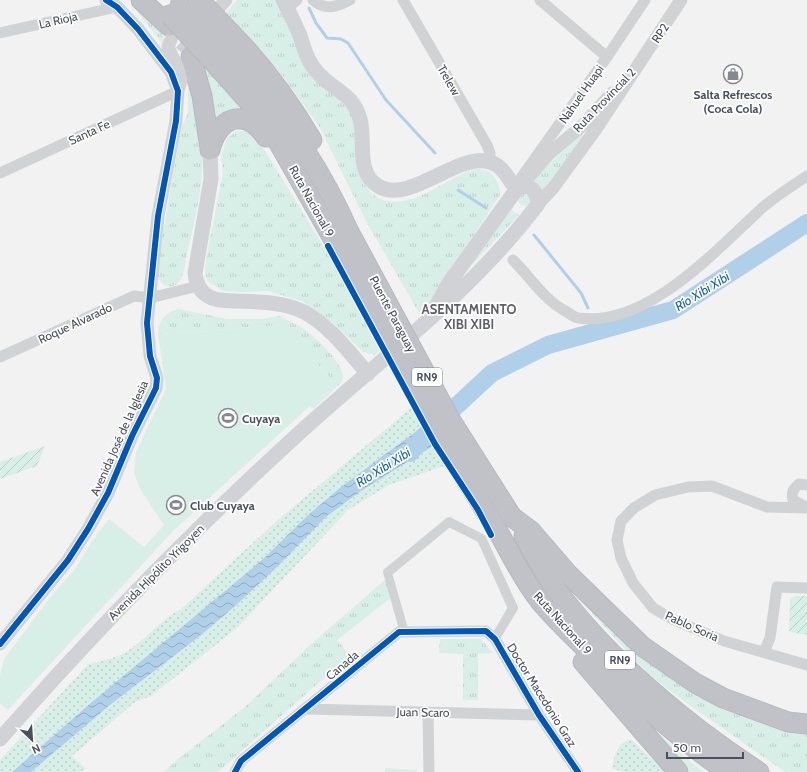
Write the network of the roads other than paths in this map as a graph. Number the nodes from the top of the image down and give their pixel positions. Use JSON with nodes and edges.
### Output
{"nodes":[{"id":1,"x":141,"y":0,"type":"edge"},
{"id":2,"x":151,"y":0,"type":"edge"},
{"id":3,"x":199,"y":0,"type":"edge"},
{"id":4,"x":226,"y":0,"type":"edge"},
{"id":5,"x":312,"y":0,"type":"edge"},
{"id":6,"x":350,"y":0,"type":"edge"},
{"id":7,"x":403,"y":0,"type":"edge"},
{"id":8,"x":540,"y":0,"type":"edge"},
{"id":9,"x":645,"y":0,"type":"edge"},
{"id":10,"x":681,"y":0,"type":"edge"},
{"id":11,"x":112,"y":3,"type":"edge"},
{"id":12,"x":289,"y":3,"type":"edge"},
{"id":13,"x":216,"y":11,"type":"dead end"},
{"id":14,"x":172,"y":16,"type":"edge"},
{"id":15,"x":0,"y":33,"type":"edge"},
{"id":16,"x":201,"y":51,"type":"junction"},
{"id":17,"x":607,"y":57,"type":"junction"},
{"id":18,"x":638,"y":65,"type":"junction"},
{"id":19,"x":178,"y":92,"type":"junction"},
{"id":20,"x":210,"y":150,"type":"junction"},
{"id":21,"x":489,"y":162,"type":"junction"},
{"id":22,"x":0,"y":173,"type":"edge"},
{"id":23,"x":807,"y":176,"type":"edge"},
{"id":24,"x":516,"y":190,"type":"junction"},
{"id":25,"x":536,"y":207,"type":"junction"},
{"id":26,"x":321,"y":219,"type":"junction"},
{"id":27,"x":343,"y":233,"type":"junction"},
{"id":28,"x":513,"y":260,"type":"dead end"},
{"id":29,"x":198,"y":286,"type":"junction"},
{"id":30,"x":150,"y":298,"type":"junction"},
{"id":31,"x":429,"y":319,"type":"junction"},
{"id":32,"x":0,"y":357,"type":"edge"},
{"id":33,"x":368,"y":374,"type":"junction"},
{"id":34,"x":807,"y":485,"type":"edge"},
{"id":35,"x":807,"y":508,"type":"edge"},
{"id":36,"x":512,"y":517,"type":"junction"},
{"id":37,"x":807,"y":588,"type":"edge"},
{"id":38,"x":540,"y":601,"type":"junction"},
{"id":39,"x":403,"y":629,"type":"joint"},
{"id":40,"x":486,"y":631,"type":"joint"},
{"id":41,"x":0,"y":643,"type":"edge"},
{"id":42,"x":764,"y":652,"type":"junction"},
{"id":43,"x":807,"y":665,"type":"edge"},
{"id":44,"x":307,"y":709,"type":"junction"},
{"id":45,"x":428,"y":712,"type":"junction"},
{"id":46,"x":539,"y":715,"type":"junction"},
{"id":47,"x":17,"y":719,"type":"junction"},
{"id":48,"x":807,"y":724,"type":"edge"},
{"id":49,"x":0,"y":729,"type":"edge"},
{"id":50,"x":0,"y":739,"type":"edge"},
{"id":51,"x":235,"y":772,"type":"edge"},
{"id":52,"x":429,"y":772,"type":"edge"},
{"id":53,"x":578,"y":772,"type":"edge"},
{"id":54,"x":678,"y":772,"type":"edge"},
{"id":55,"x":728,"y":772,"type":"edge"},
{"id":56,"x":759,"y":772,"type":"edge"}],
"edges":[{"from":1,"to":14,"type":"highway"},
{"from":2,"to":14,"type":"highway","name":"Ruta Nacional 9","number":"RN9"},
{"from":3,"to":16,"type":"highway","bridge":true},
{"from":4,"to":13,"type":"street"},
{"from":5,"to":6,"type":"street"},
{"from":7,"to":21,"type":"street","name":"Trelew"},
{"from":8,"to":17,"type":"street"},
{"from":9,"to":17,"type":"street","name":"Nahuel Huapi"},
{"from":10,"to":18,"type":"street","name":"RP2","number":"RP2"},
{"from":11,"to":15,"type":"street","name":"La Rioja"},
{"from":11,"to":19,"type":"street"},
{"from":12,"to":21,"type":"main road"},
{"from":14,"to":16,"type":"highway","name":"Ruta Nacional 9","number":"RN9","bridge":true},
{"from":14,"to":16,"type":"street","name":"Avenida José de la Iglesia"},
{"from":16,"to":19,"type":"street","name":"Avenida José de la Iglesia"},
{"from":16,"to":20,"type":"highway"},
{"from":16,"to":26,"type":"highway","name":"Ruta Nacional 9","number":"RN9"},
{"from":16,"to":27,"type":"highway"},
{"from":17,"to":24,"type":"street","name":"Nahuel Huapi"},
{"from":18,"to":24,"type":"street","name":"Ruta Provincial 2","number":"RP2"},
{"from":18,"to":25,"type":"street","name":"Ruta Provincial 2","number":"RP2"},
{"from":19,"to":22,"type":"street","name":"Santa Fe"},
{"from":19,"to":30,"type":"street","name":"Avenida José de la Iglesia"},
{"from":20,"to":26,"type":"highway"},
{"from":20,"to":29,"type":"main road"},
{"from":21,"to":24,"type":"main road"},
{"from":23,"to":28,"type":"street"},
{"from":24,"to":25,"type":"main road"},
{"from":24,"to":25,"type":"main road"},
{"from":24,"to":31,"type":"main road","name":"Ruta Provincial 2","number":"RP2"},
{"from":25,"to":31,"type":"main road","name":"Ruta Provincial 2","number":"RP2"},
{"from":26,"to":27,"type":"highway","name":"Ruta Nacional 9","number":"RN9"},
{"from":27,"to":36,"type":"highway","name":"Puente Paraguay","number":"RN9","bridge":true},
{"from":27,"to":38,"type":"highway","name":"Ruta Nacional 9","number":"RN9","bridge":true},
{"from":29,"to":30,"type":"street","name":"Roque Alvarado"},
{"from":29,"to":33,"type":"main road"},
{"from":30,"to":32,"type":"street","name":"Roque Alvarado"},
{"from":30,"to":41,"type":"street","name":"Avenida José de la Iglesia"},
{"from":31,"to":33,"type":"main road","name":"Avenida Hipólito Yrigoyen","number":"RP2"},
{"from":33,"to":47,"type":"main road","name":"Avenida Hipólito Yrigoyen","number":"RP2"},
{"from":34,"to":35,"type":"street"},
{"from":35,"to":42,"type":"street","name":"Pablo Soria"},
{"from":36,"to":48,"type":"highway"},
{"from":36,"to":56,"type":"highway","name":"Ruta Nacional 9","number":"RN9"},
{"from":37,"to":42,"type":"street"},
{"from":38,"to":54,"type":"highway"},
{"from":38,"to":55,"type":"highway","name":"Ruta Nacional 9","number":"RN9"},
{"from":39,"to":39,"type":"street"},
{"from":40,"to":44,"type":"street","name":"Canada"},
{"from":40,"to":46,"type":"street","name":"Doctor Macedonio Graz"},
{"from":42,"to":43,"type":"street","name":"Pablo Soria"},
{"from":44,"to":45,"type":"street","name":"Juan Scaro"},
{"from":44,"to":51,"type":"street","name":"Canada"},
{"from":45,"to":46,"type":"street","name":"Juan Scaro"},
{"from":45,"to":52,"type":"street"},
{"from":46,"to":53,"type":"street","name":"Doctor Macedonio Graz"},
{"from":47,"to":49,"type":"main road"},
{"from":47,"to":50,"type":"main road","name":"Avenida Hipólito Yrigoyen"}]}
